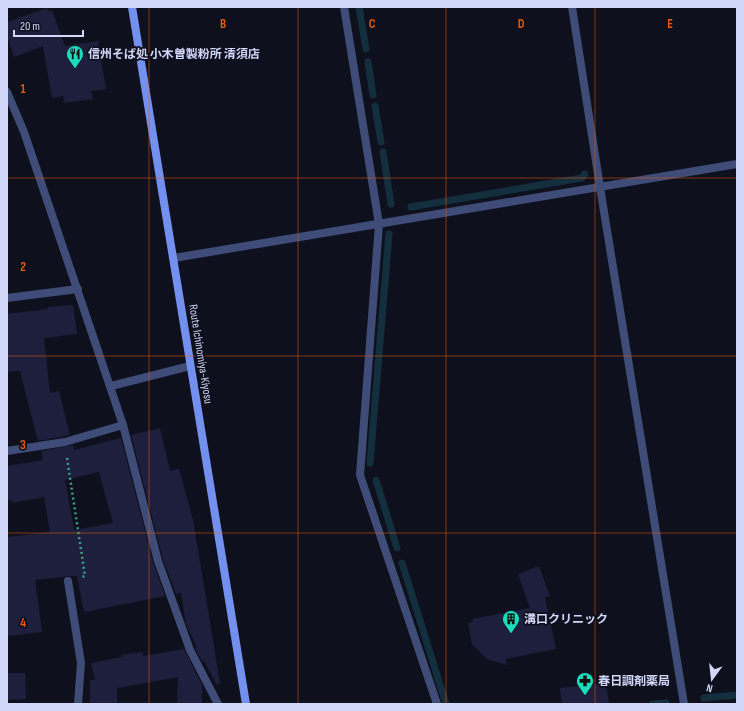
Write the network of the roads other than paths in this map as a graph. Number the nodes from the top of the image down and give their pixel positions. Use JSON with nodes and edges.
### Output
{"nodes":[{"id":1,"x":132,"y":7,"type":"edge"},
{"id":2,"x":344,"y":7,"type":"edge"},
{"id":3,"x":572,"y":7,"type":"edge"},
{"id":4,"x":7,"y":92,"type":"edge"},
{"id":5,"x":737,"y":164,"type":"edge"},
{"id":6,"x":600,"y":187,"type":"junction"},
{"id":7,"x":379,"y":224,"type":"junction"},
{"id":8,"x":174,"y":258,"type":"junction"},
{"id":9,"x":78,"y":288,"type":"junction"},
{"id":10,"x":7,"y":298,"type":"edge"},
{"id":11,"x":190,"y":366,"type":"junction"},
{"id":12,"x":110,"y":386,"type":"junction"},
{"id":13,"x":123,"y":425,"type":"junction"},
{"id":14,"x":7,"y":451,"type":"edge"},
{"id":15,"x":68,"y":581,"type":"road end"},
{"id":16,"x":78,"y":704,"type":"edge"},
{"id":17,"x":218,"y":704,"type":"edge"},
{"id":18,"x":246,"y":704,"type":"edge"},
{"id":19,"x":437,"y":704,"type":"edge"},
{"id":20,"x":684,"y":704,"type":"edge"}],
"edges":[{"from":1,"to":8,"type":"main road","name":"Route Ichinomiya-Kiyosu"},
{"from":2,"to":7,"type":"street"},
{"from":3,"to":6,"type":"street"},
{"from":4,"to":9,"type":"street"},
{"from":5,"to":6,"type":"street"},
{"from":6,"to":7,"type":"street"},
{"from":6,"to":20,"type":"street"},
{"from":7,"to":8,"type":"street"},
{"from":7,"to":19,"type":"street"},
{"from":8,"to":11,"type":"main road","name":"Route Ichinomiya-Kiyosu"},
{"from":9,"to":10,"type":"street"},
{"from":9,"to":12,"type":"street"},
{"from":11,"to":12,"type":"street"},
{"from":11,"to":18,"type":"main road","name":"Route Ichinomiya-Kiyosu"},
{"from":12,"to":13,"type":"street"},
{"from":13,"to":14,"type":"street"},
{"from":13,"to":17,"type":"street"},
{"from":15,"to":16,"type":"street"}]}
